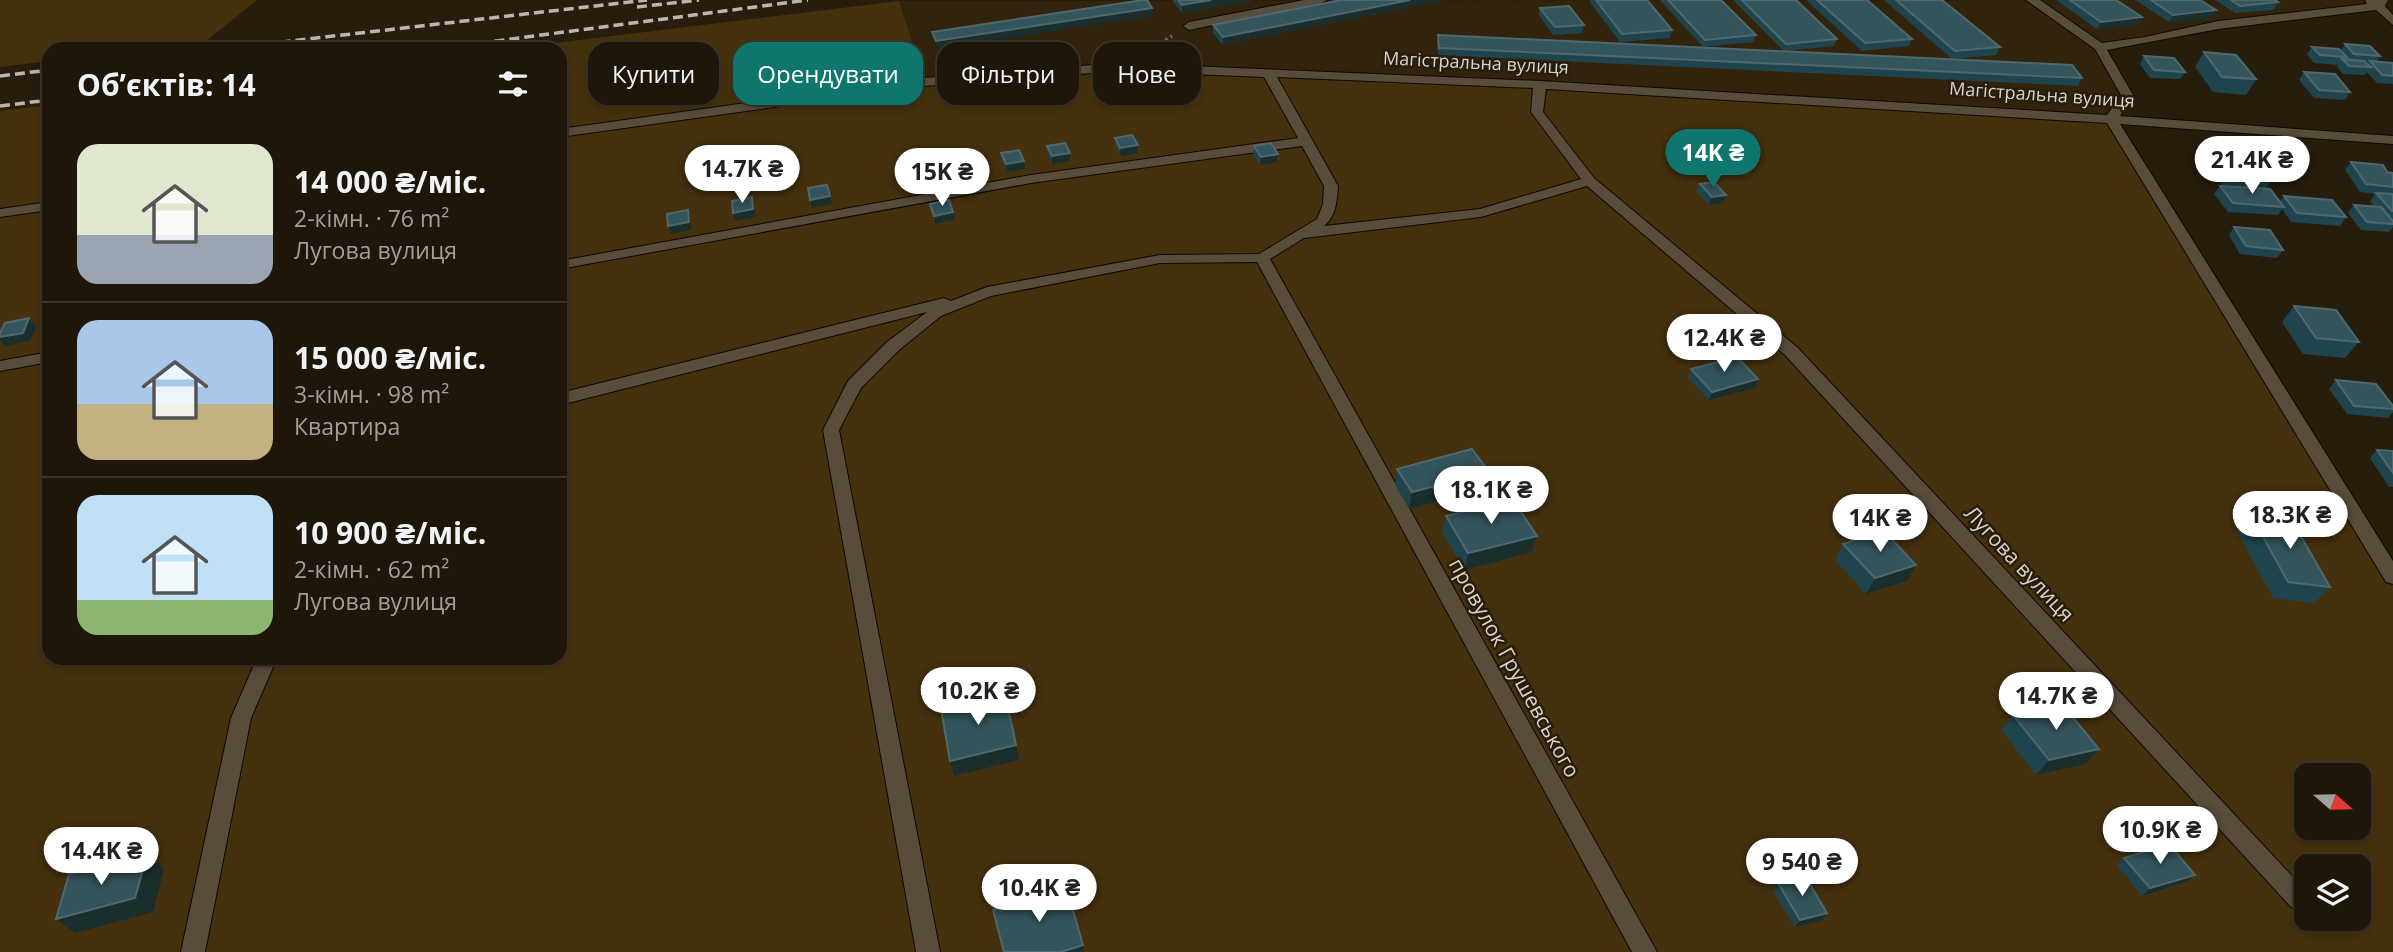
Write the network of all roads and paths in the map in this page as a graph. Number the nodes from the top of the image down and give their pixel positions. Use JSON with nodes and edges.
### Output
{"nodes":[{"id":1,"x":1321,"y":0,"type":"edge"},
{"id":2,"x":2032,"y":0,"type":"edge"},
{"id":3,"x":2376,"y":2,"type":"edge"},
{"id":4,"x":2393,"y":22,"type":"edge"},
{"id":5,"x":1189,"y":26,"type":"dead end"},
{"id":6,"x":2100,"y":47,"type":"junction"},
{"id":7,"x":1268,"y":73,"type":"junction"},
{"id":8,"x":1540,"y":85,"type":"junction"},
{"id":9,"x":2111,"y":118,"type":"junction"},
{"id":10,"x":567,"y":132,"type":"edge"},
{"id":11,"x":2393,"y":139,"type":"edge"},
{"id":12,"x":1306,"y":141,"type":"junction"},
{"id":13,"x":1589,"y":181,"type":"junction"},
{"id":14,"x":42,"y":207,"type":"edge"},
{"id":15,"x":0,"y":213,"type":"edge"},
{"id":16,"x":1297,"y":238,"type":"junction"},
{"id":17,"x":1262,"y":258,"type":"junction"},
{"id":18,"x":567,"y":264,"type":"edge"},
{"id":19,"x":987,"y":292,"type":"junction"},
{"id":20,"x":42,"y":358,"type":"edge"},
{"id":21,"x":0,"y":366,"type":"edge"},
{"id":22,"x":567,"y":397,"type":"edge"},
{"id":23,"x":2393,"y":577,"type":"edge"},
{"id":24,"x":264,"y":665,"type":"edge"},
{"id":25,"x":2294,"y":893,"type":"edge"},
{"id":26,"x":193,"y":952,"type":"edge"},
{"id":27,"x":928,"y":952,"type":"edge"},
{"id":28,"x":1645,"y":952,"type":"edge"}],
"edges":[{"from":1,"to":5,"type":"street"},
{"from":2,"to":6,"type":"street"},
{"from":3,"to":4,"type":"street"},
{"from":3,"to":6,"type":"street"},
{"from":6,"to":9,"type":"street"},
{"from":7,"to":8,"type":"street","name":"Магістральна вулиця"},
{"from":7,"to":10,"type":"street","name":"Магістральна вулиця"},
{"from":7,"to":12,"type":"street"},
{"from":8,"to":9,"type":"street","name":"Магістральна вулиця"},
{"from":8,"to":13,"type":"street","name":"Лугова вулиця"},
{"from":9,"to":11,"type":"street","name":"Магістральна вулиця"},
{"from":9,"to":23,"type":"street"},
{"from":12,"to":16,"type":"street"},
{"from":12,"to":18,"type":"street"},
{"from":13,"to":16,"type":"street"},
{"from":13,"to":25,"type":"street","name":"Лугова вулиця"},
{"from":14,"to":15,"type":"street"},
{"from":16,"to":17,"type":"street"},
{"from":17,"to":19,"type":"street"},
{"from":17,"to":28,"type":"street","name":"провулок Грушевського"},
{"from":19,"to":22,"type":"street"},
{"from":19,"to":27,"type":"street"},
{"from":20,"to":21,"type":"street"},
{"from":24,"to":26,"type":"street"}]}
